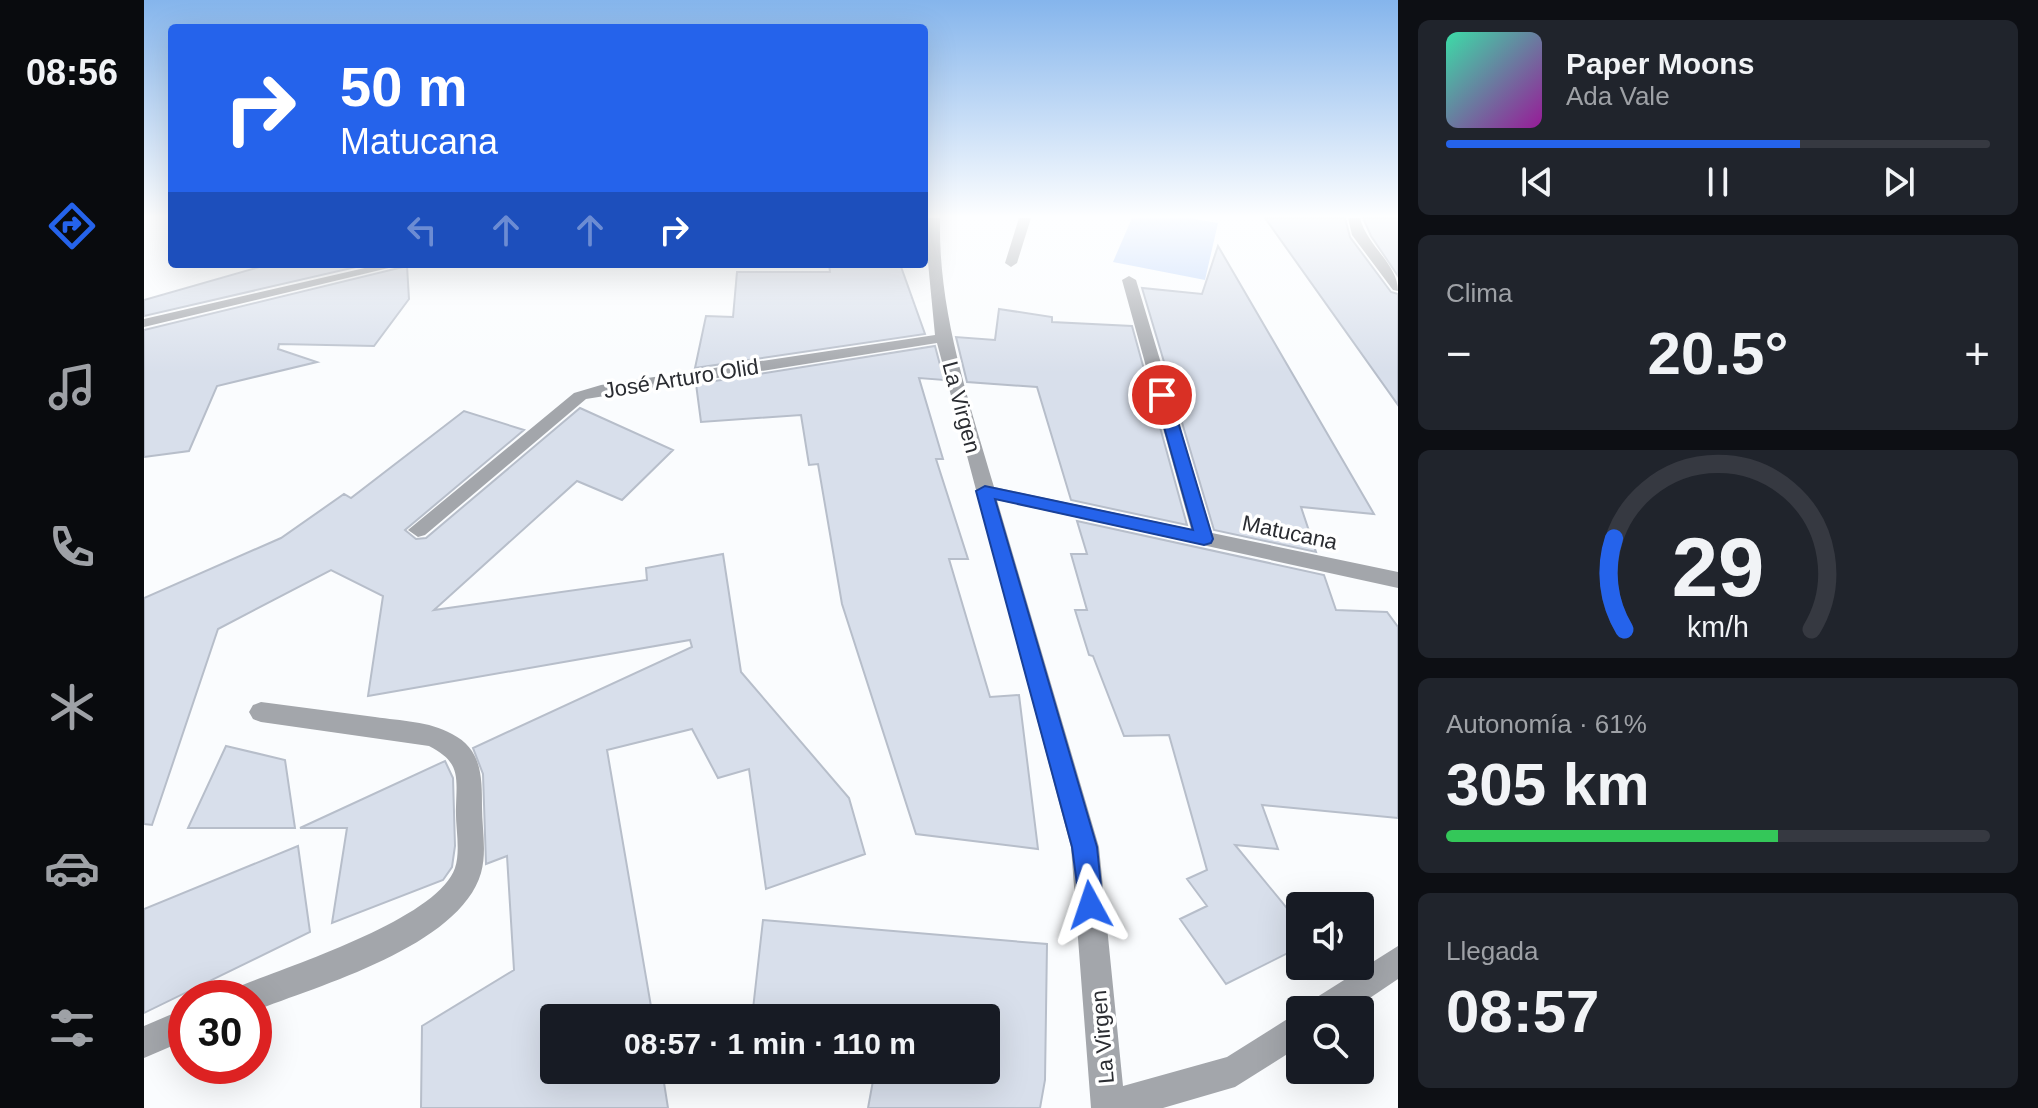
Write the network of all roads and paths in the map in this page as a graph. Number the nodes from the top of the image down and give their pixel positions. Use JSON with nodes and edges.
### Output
{"nodes":[{"id":1,"x":374,"y":270,"type":"edge"},
{"id":2,"x":935,"y":270,"type":"edge"},
{"id":3,"x":1385,"y":270,"type":"edge"},
{"id":4,"x":1129,"y":280,"type":"dead end"},
{"id":5,"x":1398,"y":287,"type":"edge"},
{"id":6,"x":144,"y":323,"type":"edge"},
{"id":7,"x":943,"y":338,"type":"junction"},
{"id":8,"x":985,"y":491,"type":"junction"},
{"id":9,"x":418,"y":530,"type":"dead end"},
{"id":10,"x":1204,"y":539,"type":"junction"},
{"id":11,"x":1398,"y":580,"type":"edge"},
{"id":12,"x":261,"y":712,"type":"dead end"},
{"id":13,"x":1398,"y":961,"type":"edge"},
{"id":14,"x":272,"y":988,"type":"edge"},
{"id":15,"x":1346,"y":996,"type":"edge"},
{"id":16,"x":168,"y":1032,"type":"edge"},
{"id":17,"x":1286,"y":1036,"type":"edge"},
{"id":18,"x":144,"y":1042,"type":"edge"},
{"id":19,"x":1108,"y":1108,"type":"edge"}],
"edges":[{"from":1,"to":6,"type":"street"},
{"from":2,"to":7,"type":"street","name":"La Virgen"},
{"from":3,"to":5,"type":"street"},
{"from":4,"to":10,"type":"street"},
{"from":7,"to":8,"type":"street","name":"La Virgen"},
{"from":7,"to":9,"type":"street","name":"José Arturo Olid"},
{"from":8,"to":10,"type":"street","name":"Matucana"},
{"from":8,"to":19,"type":"street","name":"La Virgen"},
{"from":10,"to":11,"type":"street","name":"Matucana"},
{"from":12,"to":14,"type":"street"},
{"from":13,"to":15,"type":"street"},
{"from":16,"to":18,"type":"street"},
{"from":17,"to":19,"type":"street"}]}
